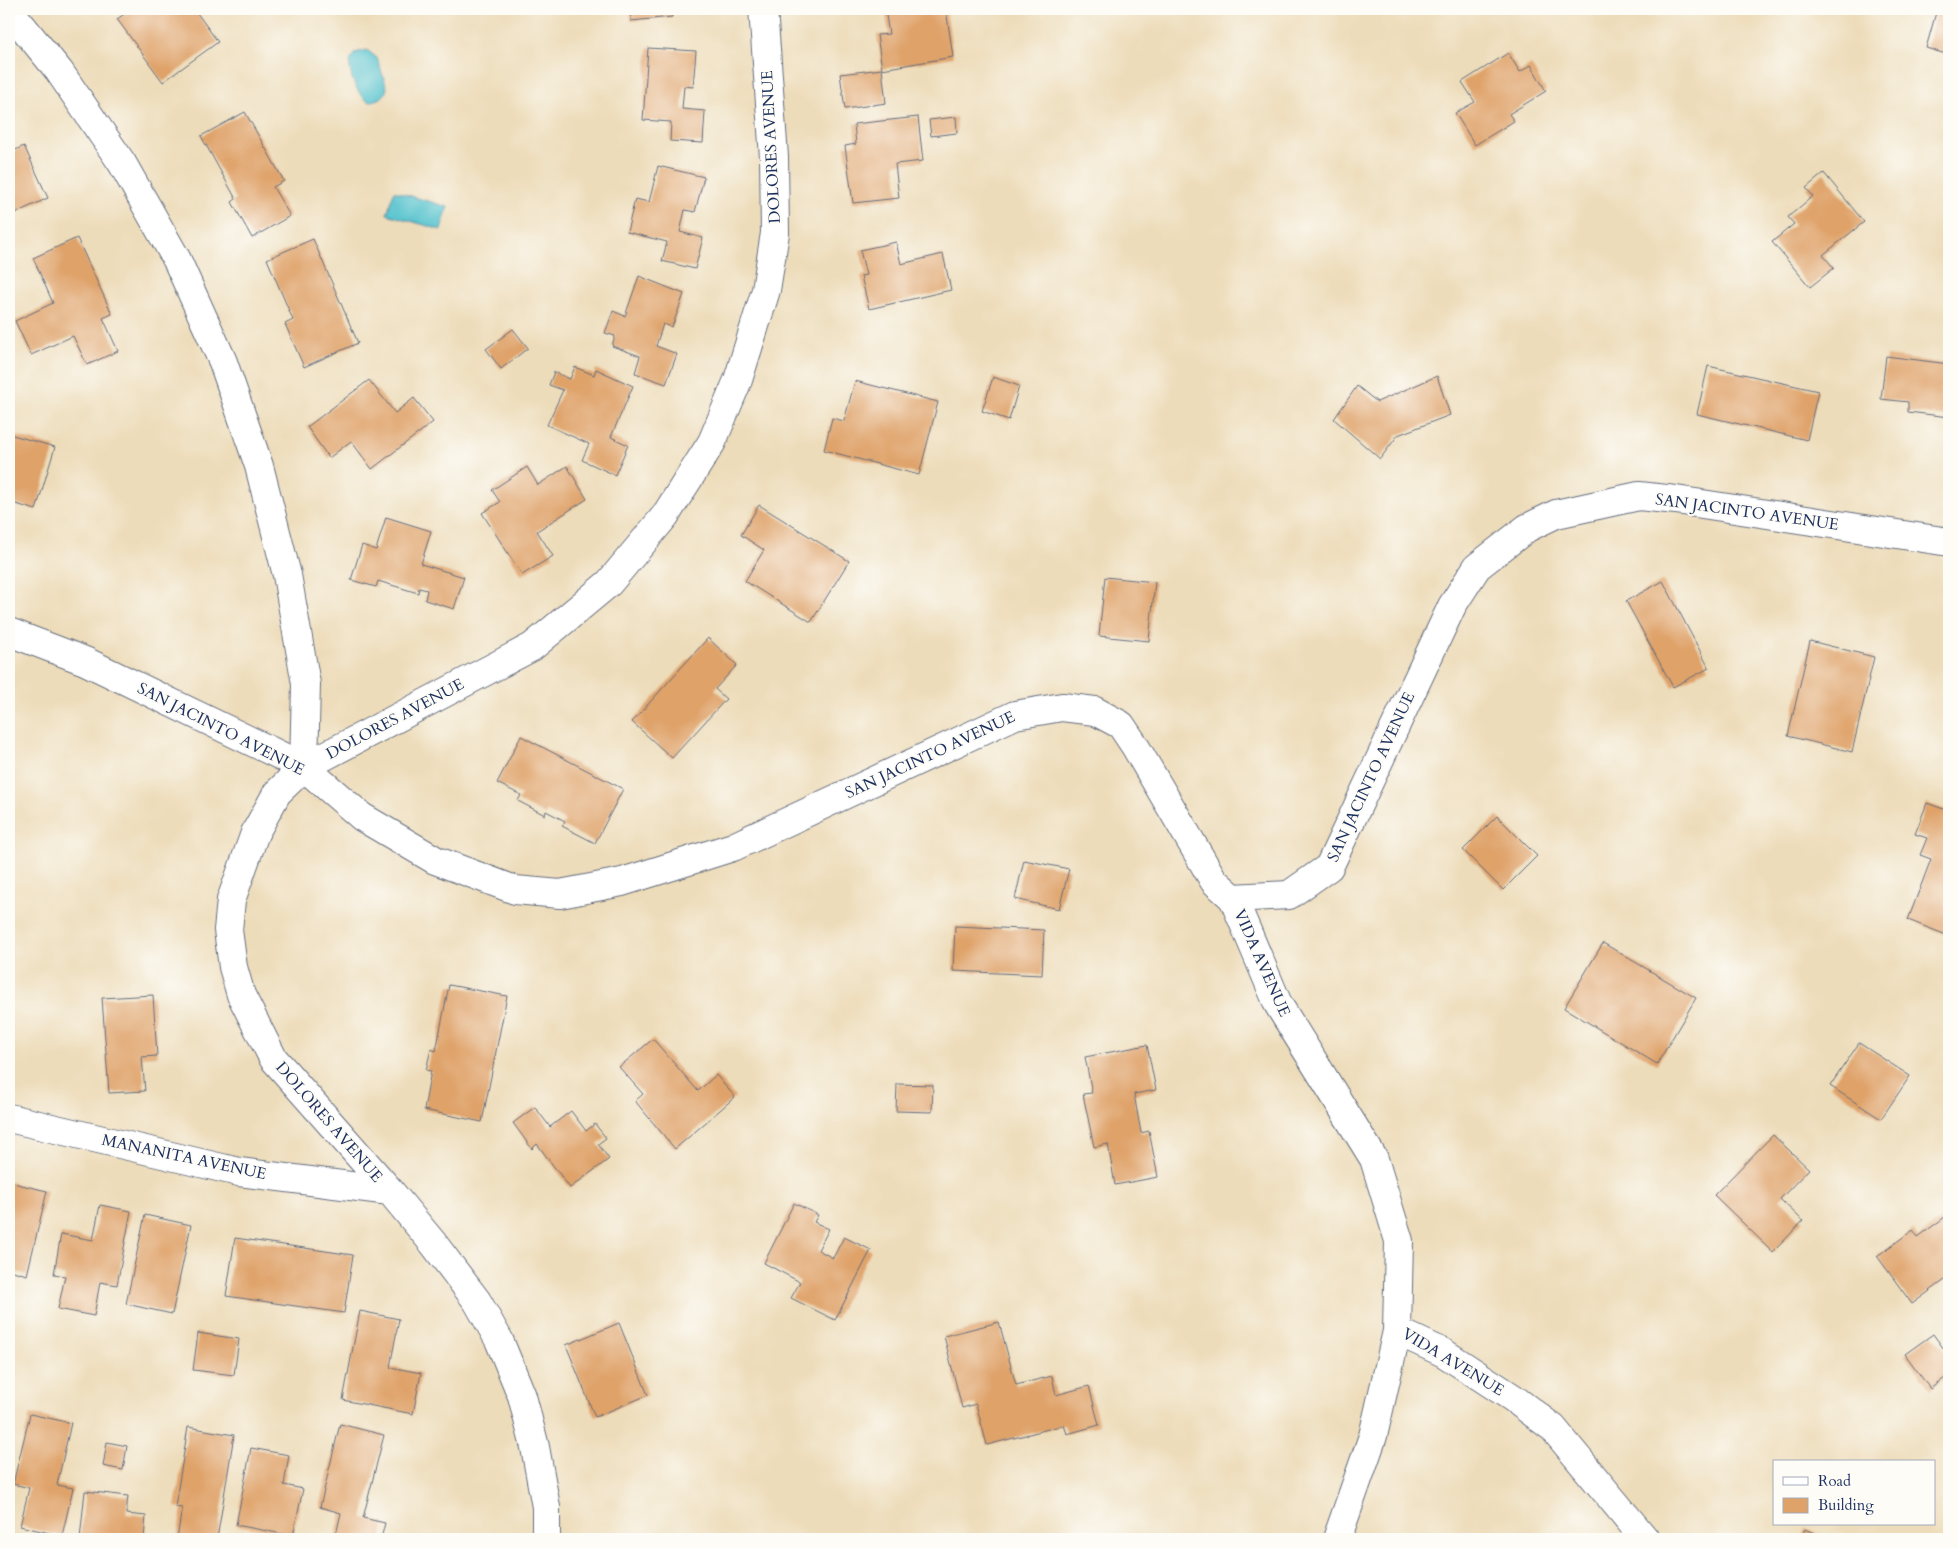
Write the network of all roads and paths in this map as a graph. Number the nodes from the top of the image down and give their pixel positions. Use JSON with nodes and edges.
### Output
{"nodes":[{"id":1,"x":764,"y":9,"type":"edge"},
{"id":2,"x":9,"y":10,"type":"edge"},
{"id":3,"x":1949,"y":542,"type":"edge"},
{"id":4,"x":9,"y":632,"type":"edge"},
{"id":5,"x":304,"y":767,"type":"junction"},
{"id":6,"x":1233,"y":898,"type":"junction"},
{"id":7,"x":9,"y":1118,"type":"edge"},
{"id":8,"x":390,"y":1191,"type":"junction"},
{"id":9,"x":1397,"y":1331,"type":"junction"},
{"id":10,"x":546,"y":1539,"type":"edge"},
{"id":11,"x":1337,"y":1539,"type":"edge"},
{"id":12,"x":1645,"y":1539,"type":"edge"}],
"edges":[{"from":1,"to":5,"type":"street","name":"DOLORES AVENUE"},
{"from":2,"to":5,"type":"street"},
{"from":3,"to":6,"type":"street","name":"SAN JACINTO AVENUE"},
{"from":4,"to":5,"type":"street","name":"SAN JACINTO AVENUE"},
{"from":5,"to":6,"type":"street","name":"SAN JACINTO AVENUE"},
{"from":5,"to":8,"type":"street","name":"DOLORES AVENUE"},
{"from":6,"to":9,"type":"street","name":"VIDA AVENUE"},
{"from":7,"to":8,"type":"street","name":"MANANITA AVENUE"},
{"from":8,"to":10,"type":"street","name":"DOLORES AVENUE"},
{"from":9,"to":11,"type":"street"},
{"from":9,"to":12,"type":"street","name":"VIDA AVENUE"}]}
